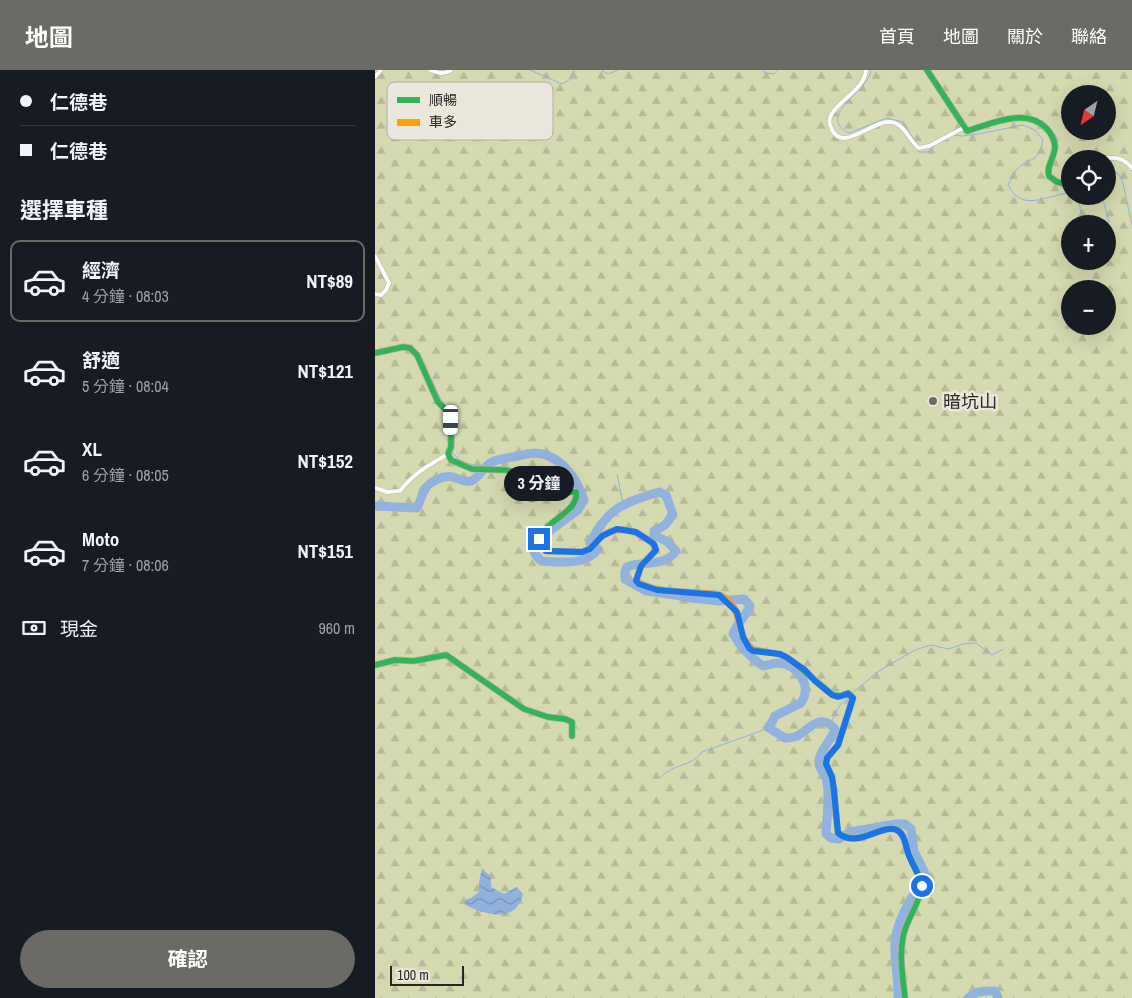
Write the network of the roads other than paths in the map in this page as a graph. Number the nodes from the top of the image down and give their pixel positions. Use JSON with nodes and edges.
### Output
{"nodes":[{"id":1,"x":381,"y":70,"type":"edge"},
{"id":2,"x":430,"y":70,"type":"edge"},
{"id":3,"x":451,"y":70,"type":"edge"},
{"id":4,"x":866,"y":70,"type":"edge"},
{"id":5,"x":927,"y":70,"type":"edge"},
{"id":6,"x":375,"y":77,"type":"edge"},
{"id":7,"x":965,"y":128,"type":"junction"},
{"id":8,"x":1116,"y":158,"type":"edge"},
{"id":9,"x":1132,"y":168,"type":"edge"},
{"id":10,"x":1061,"y":183,"type":"edge"},
{"id":11,"x":375,"y":256,"type":"edge"},
{"id":12,"x":375,"y":294,"type":"edge"},
{"id":13,"x":375,"y":353,"type":"edge"},
{"id":14,"x":448,"y":454,"type":"junction"},
{"id":15,"x":375,"y":488,"type":"edge"},
{"id":16,"x":375,"y":665,"type":"edge"},
{"id":17,"x":572,"y":736,"type":"dead end"},
{"id":18,"x":905,"y":998,"type":"edge"}],
"edges":[{"from":1,"to":6,"type":"street"},
{"from":2,"to":3,"type":"street"},
{"from":4,"to":7,"type":"street"},
{"from":5,"to":7,"type":"street"},
{"from":7,"to":10,"type":"street"},
{"from":8,"to":9,"type":"street"},
{"from":11,"to":12,"type":"street"},
{"from":13,"to":14,"type":"street"},
{"from":14,"to":15,"type":"street"},
{"from":14,"to":18,"type":"street"},
{"from":16,"to":17,"type":"street"}]}
